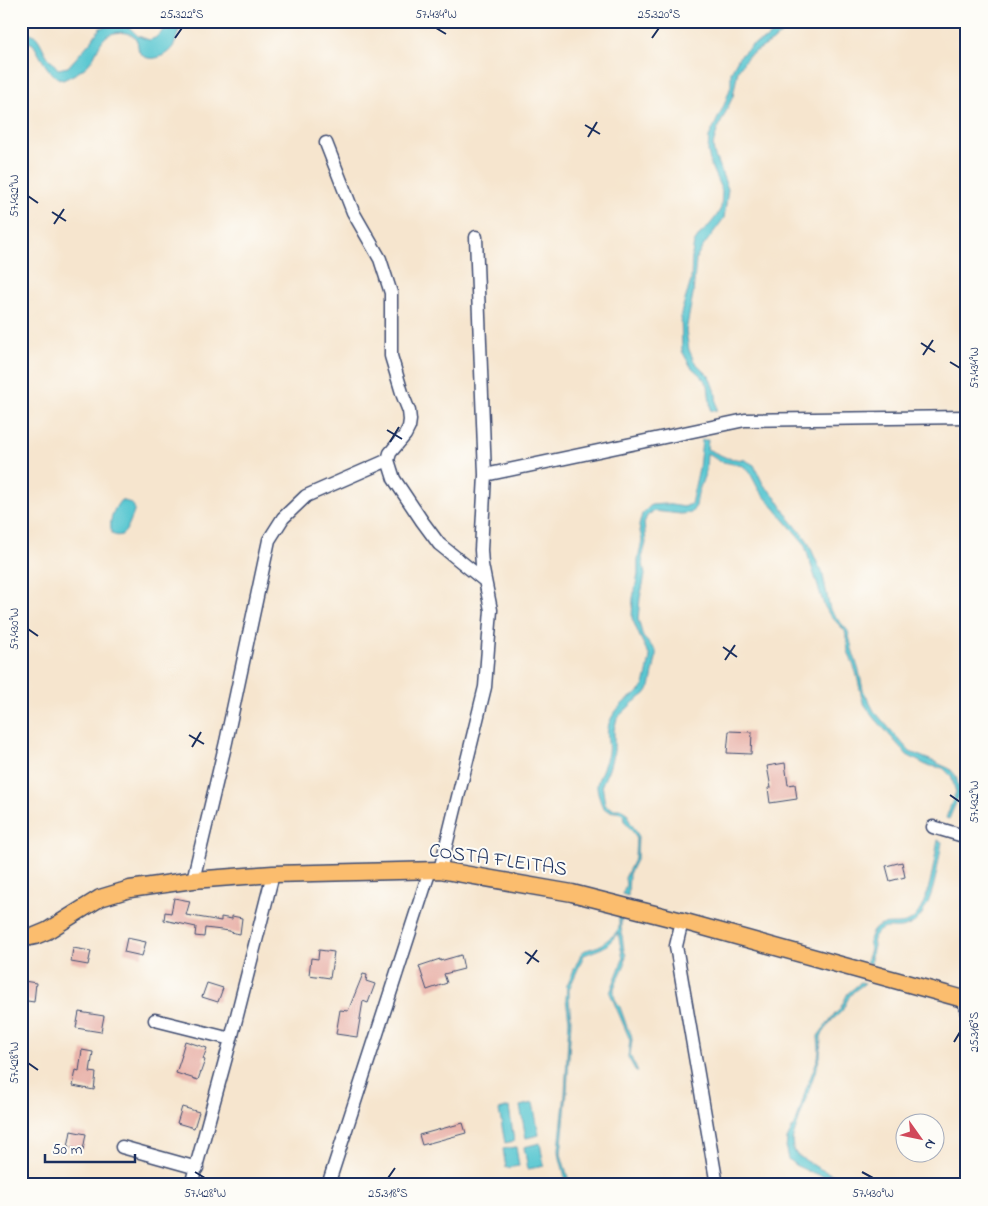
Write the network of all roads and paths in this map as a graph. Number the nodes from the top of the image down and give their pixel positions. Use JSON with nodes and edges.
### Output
{"nodes":[{"id":1,"x":326,"y":143,"type":"dead end"},
{"id":2,"x":476,"y":237,"type":"dead end"},
{"id":3,"x":967,"y":417,"type":"edge"},
{"id":4,"x":388,"y":460,"type":"junction"},
{"id":5,"x":485,"y":476,"type":"junction"},
{"id":6,"x":485,"y":582,"type":"junction"},
{"id":7,"x":933,"y":827,"type":"dead end"},
{"id":8,"x":967,"y":837,"type":"edge"},
{"id":9,"x":435,"y":870,"type":"junction"},
{"id":10,"x":273,"y":874,"type":"junction"},
{"id":11,"x":193,"y":880,"type":"junction"},
{"id":12,"x":682,"y":921,"type":"junction"},
{"id":13,"x":21,"y":939,"type":"edge"},
{"id":14,"x":966,"y":1004,"type":"edge"},
{"id":15,"x":155,"y":1020,"type":"dead end"},
{"id":16,"x":231,"y":1040,"type":"junction"},
{"id":17,"x":122,"y":1147,"type":"dead end"},
{"id":18,"x":196,"y":1168,"type":"junction"},
{"id":19,"x":191,"y":1185,"type":"edge"},
{"id":20,"x":328,"y":1185,"type":"edge"},
{"id":21,"x":717,"y":1185,"type":"edge"}],
"edges":[{"from":1,"to":4,"type":"street"},
{"from":2,"to":5,"type":"street"},
{"from":3,"to":5,"type":"street"},
{"from":4,"to":6,"type":"street"},
{"from":4,"to":11,"type":"street"},
{"from":5,"to":6,"type":"street"},
{"from":6,"to":9,"type":"street"},
{"from":7,"to":8,"type":"street"},
{"from":9,"to":10,"type":"main road","name":"COSTA FLEITAS"},
{"from":9,"to":12,"type":"main road","name":"COSTA FLEITAS"},
{"from":9,"to":20,"type":"street"},
{"from":10,"to":11,"type":"main road","name":"COSTA FLEITAS"},
{"from":10,"to":16,"type":"street"},
{"from":11,"to":13,"type":"main road","name":"COSTA FLEITAS"},
{"from":12,"to":14,"type":"main road","name":"COSTA FLEITAS"},
{"from":12,"to":21,"type":"street"},
{"from":15,"to":16,"type":"street"},
{"from":16,"to":18,"type":"street"},
{"from":17,"to":18,"type":"street"},
{"from":18,"to":19,"type":"street"}]}
